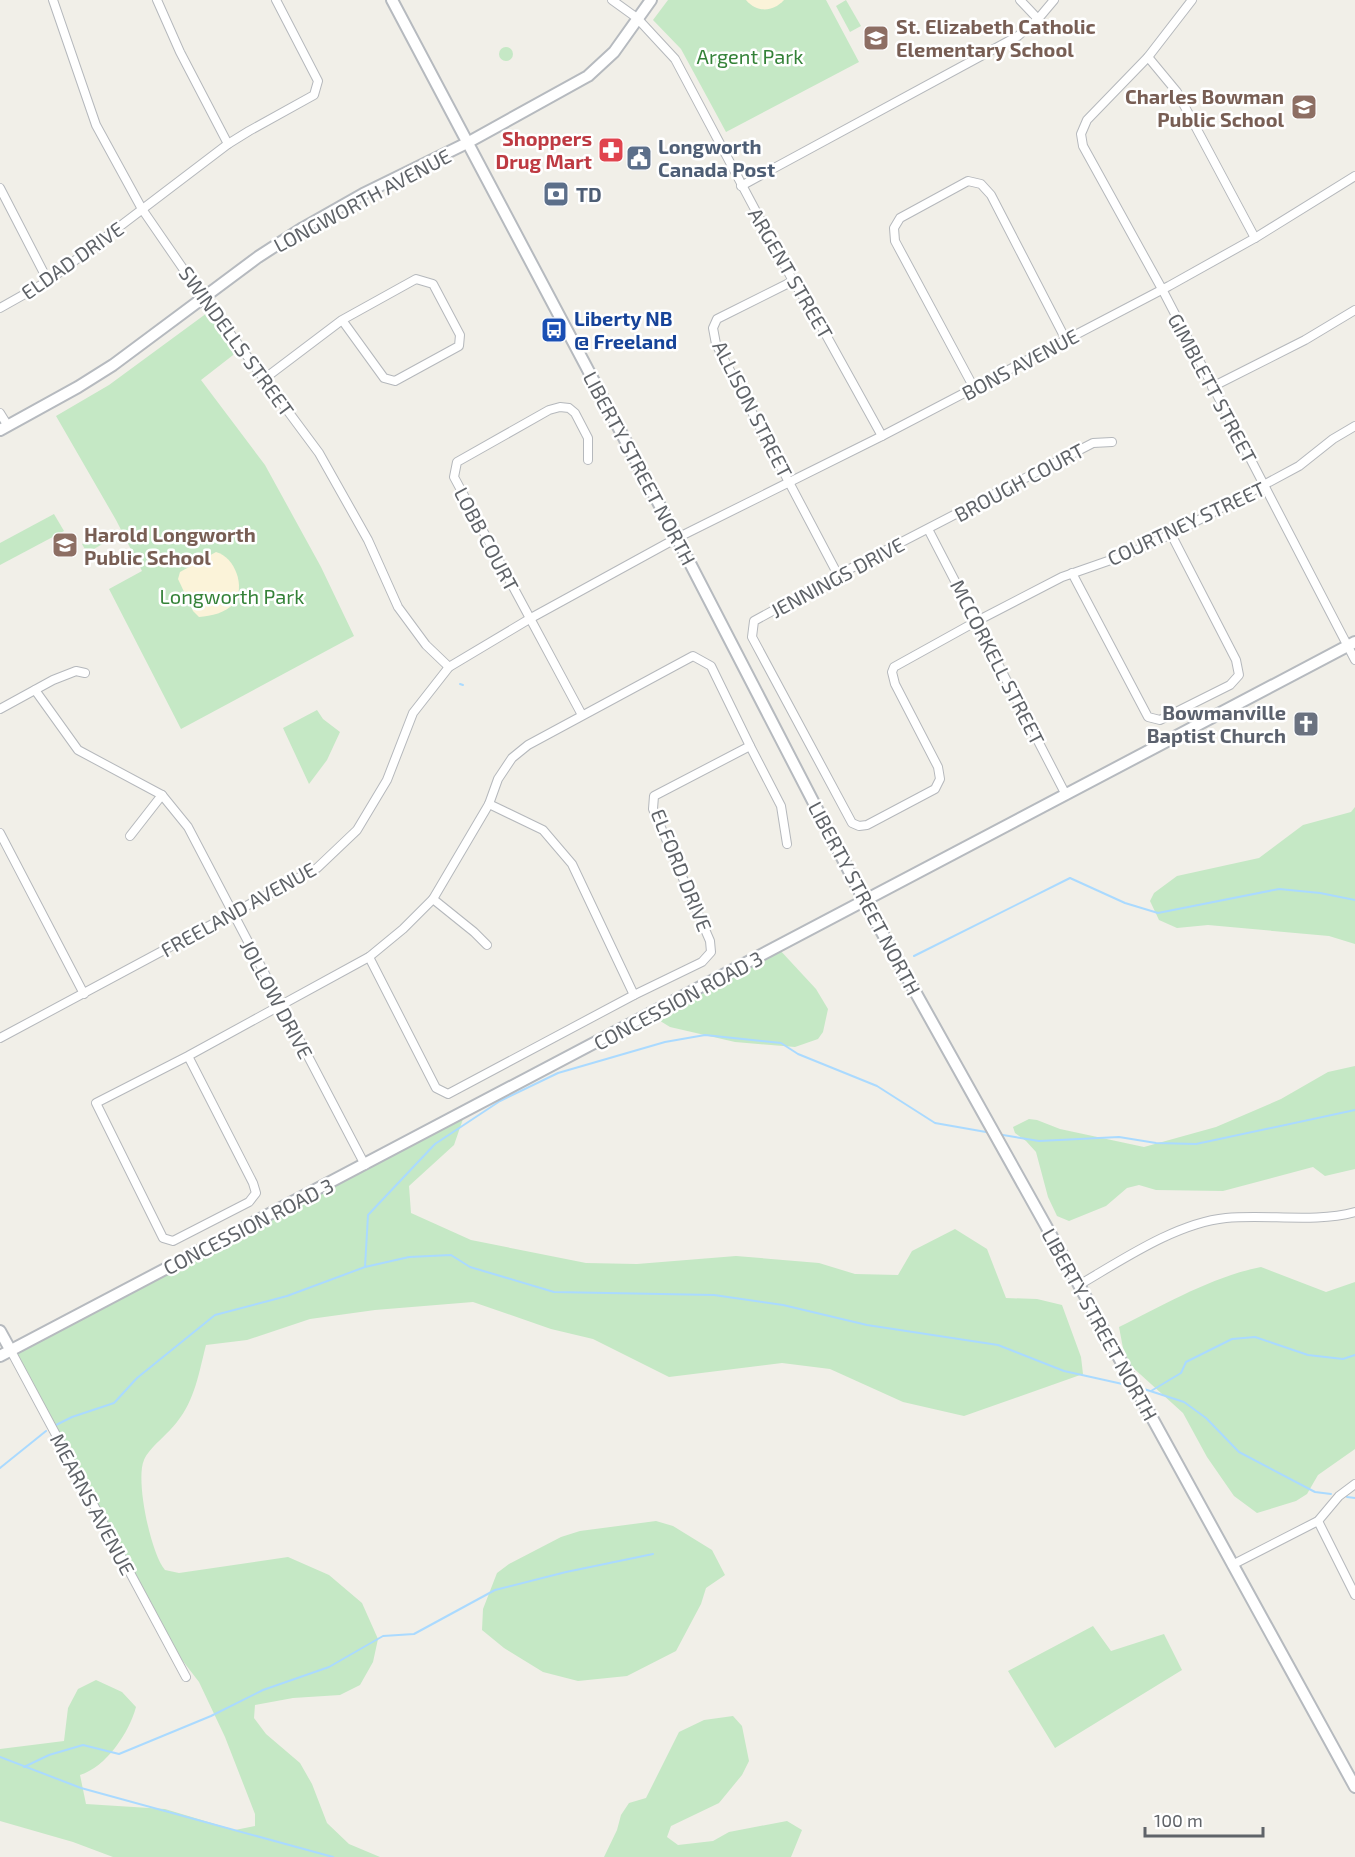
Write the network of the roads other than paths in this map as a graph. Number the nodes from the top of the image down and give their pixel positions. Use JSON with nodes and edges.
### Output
{"nodes":[{"id":1,"x":52,"y":0,"type":"edge"},
{"id":2,"x":157,"y":0,"type":"edge"},
{"id":3,"x":276,"y":0,"type":"edge"},
{"id":4,"x":392,"y":0,"type":"edge"},
{"id":5,"x":612,"y":0,"type":"edge"},
{"id":6,"x":651,"y":0,"type":"edge"},
{"id":7,"x":1020,"y":0,"type":"edge"},
{"id":8,"x":1054,"y":0,"type":"edge"},
{"id":9,"x":1192,"y":0,"type":"edge"},
{"id":10,"x":637,"y":18,"type":"junction"},
{"id":11,"x":1038,"y":20,"type":"junction"},
{"id":12,"x":1148,"y":57,"type":"junction"},
{"id":13,"x":467,"y":143,"type":"junction"},
{"id":14,"x":228,"y":144,"type":"junction"},
{"id":15,"x":1355,"y":176,"type":"edge"},
{"id":16,"x":741,"y":186,"type":"junction"},
{"id":17,"x":0,"y":188,"type":"edge"},
{"id":18,"x":142,"y":209,"type":"junction"},
{"id":19,"x":1255,"y":238,"type":"junction"},
{"id":20,"x":48,"y":280,"type":"junction"},
{"id":21,"x":793,"y":281,"type":"junction"},
{"id":22,"x":1162,"y":289,"type":"junction"},
{"id":23,"x":203,"y":298,"type":"junction"},
{"id":24,"x":0,"y":308,"type":"edge"},
{"id":25,"x":1355,"y":310,"type":"edge"},
{"id":26,"x":342,"y":320,"type":"junction"},
{"id":27,"x":1066,"y":340,"type":"junction"},
{"id":28,"x":264,"y":379,"type":"junction"},
{"id":29,"x":1212,"y":387,"type":"junction"},
{"id":30,"x":974,"y":388,"type":"junction"},
{"id":31,"x":0,"y":412,"type":"edge"},
{"id":32,"x":1355,"y":426,"type":"edge"},
{"id":33,"x":4,"y":428,"type":"edge"},
{"id":34,"x":882,"y":436,"type":"junction"},
{"id":35,"x":1112,"y":442,"type":"dead end"},
{"id":36,"x":588,"y":460,"type":"dead end"},
{"id":37,"x":790,"y":481,"type":"junction"},
{"id":38,"x":1264,"y":486,"type":"junction"},
{"id":39,"x":928,"y":529,"type":"junction"},
{"id":40,"x":1171,"y":534,"type":"junction"},
{"id":41,"x":677,"y":538,"type":"junction"},
{"id":42,"x":1072,"y":573,"type":"junction"},
{"id":43,"x":838,"y":575,"type":"junction"},
{"id":44,"x":531,"y":618,"type":"junction"},
{"id":45,"x":976,"y":621,"type":"junction"},
{"id":46,"x":1351,"y":644,"type":"edge"},
{"id":47,"x":1355,"y":660,"type":"edge"},
{"id":48,"x":449,"y":667,"type":"junction"},
{"id":49,"x":85,"y":673,"type":"dead end"},
{"id":50,"x":36,"y":690,"type":"junction"},
{"id":51,"x":0,"y":709,"type":"edge"},
{"id":52,"x":582,"y":715,"type":"junction"},
{"id":53,"x":750,"y":747,"type":"junction"},
{"id":54,"x":162,"y":795,"type":"junction"},
{"id":55,"x":1066,"y":795,"type":"junction"},
{"id":56,"x":489,"y":804,"type":"junction"},
{"id":57,"x":0,"y":833,"type":"edge"},
{"id":58,"x":130,"y":836,"type":"dead end"},
{"id":59,"x":787,"y":844,"type":"dead end"},
{"id":60,"x":433,"y":899,"type":"junction"},
{"id":61,"x":865,"y":902,"type":"junction"},
{"id":62,"x":232,"y":914,"type":"junction"},
{"id":63,"x":487,"y":945,"type":"dead end"},
{"id":64,"x":369,"y":957,"type":"junction"},
{"id":65,"x":84,"y":994,"type":"junction"},
{"id":66,"x":634,"y":995,"type":"junction"},
{"id":67,"x":280,"y":1004,"type":"junction"},
{"id":68,"x":0,"y":1038,"type":"edge"},
{"id":69,"x":188,"y":1056,"type":"junction"},
{"id":70,"x":365,"y":1165,"type":"junction"},
{"id":71,"x":1355,"y":1212,"type":"edge"},
{"id":72,"x":1079,"y":1285,"type":"junction"},
{"id":73,"x":0,"y":1330,"type":"edge"},
{"id":74,"x":11,"y":1351,"type":"junction"},
{"id":75,"x":0,"y":1356,"type":"edge"},
{"id":76,"x":1355,"y":1484,"type":"edge"},
{"id":77,"x":1318,"y":1521,"type":"junction"},
{"id":78,"x":1232,"y":1565,"type":"junction"},
{"id":79,"x":1355,"y":1595,"type":"edge"},
{"id":80,"x":186,"y":1677,"type":"dead end"},
{"id":81,"x":1355,"y":1787,"type":"edge"}],
"edges":[{"from":1,"to":18,"type":"street","name":"SWINDELLS STREET"},
{"from":2,"to":14,"type":"street"},
{"from":3,"to":14,"type":"street","name":"ELDAD DRIVE"},
{"from":4,"to":13,"type":"street","name":"LIBERTY STREET NORTH"},
{"from":5,"to":10,"type":"street","name":"ARGENT STREET"},
{"from":6,"to":10,"type":"street","name":"LONGWORTH AVENUE"},
{"from":7,"to":11,"type":"street"},
{"from":8,"to":11,"type":"street"},
{"from":9,"to":12,"type":"street"},
{"from":10,"to":13,"type":"street","name":"LONGWORTH AVENUE"},
{"from":10,"to":16,"type":"street","name":"ARGENT STREET"},
{"from":11,"to":16,"type":"street"},
{"from":12,"to":19,"type":"street"},
{"from":12,"to":22,"type":"street","name":"GIMBLETT STREET"},
{"from":13,"to":23,"type":"street","name":"LONGWORTH AVENUE"},
{"from":13,"to":41,"type":"street","name":"LIBERTY STREET NORTH"},
{"from":14,"to":18,"type":"street","name":"ELDAD DRIVE"},
{"from":15,"to":19,"type":"street","name":"BONS AVENUE"},
{"from":16,"to":21,"type":"street","name":"ARGENT STREET"},
{"from":17,"to":20,"type":"street"},
{"from":18,"to":20,"type":"street","name":"ELDAD DRIVE"},
{"from":18,"to":23,"type":"street","name":"SWINDELLS STREET"},
{"from":19,"to":22,"type":"street","name":"BONS AVENUE"},
{"from":20,"to":24,"type":"street","name":"ELDAD DRIVE"},
{"from":21,"to":34,"type":"street","name":"ARGENT STREET"},
{"from":21,"to":37,"type":"street","name":"ALLISON STREET"},
{"from":22,"to":27,"type":"street","name":"BONS AVENUE"},
{"from":22,"to":29,"type":"street","name":"GIMBLETT STREET"},
{"from":23,"to":28,"type":"street","name":"SWINDELLS STREET"},
{"from":23,"to":33,"type":"street","name":"LONGWORTH AVENUE"},
{"from":25,"to":29,"type":"street"},
{"from":26,"to":26,"type":"street"},
{"from":26,"to":28,"type":"street"},
{"from":27,"to":30,"type":"street","name":"BONS AVENUE"},
{"from":27,"to":30,"type":"street"},
{"from":28,"to":48,"type":"street","name":"SWINDELLS STREET"},
{"from":29,"to":38,"type":"street","name":"GIMBLETT STREET"},
{"from":30,"to":34,"type":"street","name":"BONS AVENUE"},
{"from":31,"to":33,"type":"street"},
{"from":32,"to":38,"type":"street","name":"COURTNEY STREET"},
{"from":34,"to":37,"type":"street","name":"BONS AVENUE"},
{"from":35,"to":39,"type":"street","name":"BROUGH COURT"},
{"from":36,"to":44,"type":"street","name":"LOBB COURT"},
{"from":37,"to":41,"type":"street","name":"BONS AVENUE"},
{"from":37,"to":43,"type":"street","name":"ALLISON STREET"},
{"from":38,"to":40,"type":"street","name":"COURTNEY STREET"},
{"from":38,"to":46,"type":"street","name":"GIMBLETT STREET"},
{"from":39,"to":43,"type":"street","name":"JENNINGS DRIVE"},
{"from":39,"to":45,"type":"street","name":"MCCORKELL STREET"},
{"from":40,"to":42,"type":"street","name":"COURTNEY STREET"},
{"from":40,"to":42,"type":"street"},
{"from":41,"to":44,"type":"street","name":"FREELAND AVENUE"},
{"from":41,"to":61,"type":"street","name":"LIBERTY STREET NORTH"},
{"from":42,"to":45,"type":"street","name":"COURTNEY STREET"},
{"from":43,"to":45,"type":"street","name":"JENNINGS DRIVE"},
{"from":44,"to":48,"type":"street","name":"FREELAND AVENUE"},
{"from":44,"to":52,"type":"street"},
{"from":45,"to":55,"type":"street","name":"MCCORKELL STREET"},
{"from":46,"to":47,"type":"street","name":"GIMBLETT STREET"},
{"from":46,"to":55,"type":"street","name":"CONCESSION ROAD 3"},
{"from":48,"to":62,"type":"street","name":"FREELAND AVENUE"},
{"from":49,"to":50,"type":"street"},
{"from":50,"to":51,"type":"street"},
{"from":50,"to":54,"type":"street","name":"JOLLOW DRIVE"},
{"from":52,"to":53,"type":"street"},
{"from":52,"to":56,"type":"street"},
{"from":53,"to":59,"type":"street"},
{"from":53,"to":66,"type":"street","name":"ELFORD DRIVE"},
{"from":54,"to":58,"type":"street"},
{"from":54,"to":62,"type":"street","name":"JOLLOW DRIVE"},
{"from":55,"to":61,"type":"street","name":"CONCESSION ROAD 3"},
{"from":56,"to":60,"type":"street"},
{"from":56,"to":66,"type":"street"},
{"from":57,"to":65,"type":"street"},
{"from":60,"to":63,"type":"street"},
{"from":60,"to":64,"type":"street"},
{"from":61,"to":70,"type":"street","name":"CONCESSION ROAD 3"},
{"from":61,"to":72,"type":"street","name":"LIBERTY STREET NORTH"},
{"from":62,"to":65,"type":"street","name":"FREELAND AVENUE"},
{"from":62,"to":67,"type":"street","name":"JOLLOW DRIVE"},
{"from":64,"to":66,"type":"street","name":"ELFORD DRIVE"},
{"from":64,"to":67,"type":"street"},
{"from":65,"to":68,"type":"street","name":"FREELAND AVENUE"},
{"from":67,"to":69,"type":"street"},
{"from":67,"to":70,"type":"street","name":"JOLLOW DRIVE"},
{"from":69,"to":69,"type":"street"},
{"from":70,"to":74,"type":"street","name":"CONCESSION ROAD 3"},
{"from":71,"to":72,"type":"street"},
{"from":72,"to":78,"type":"street","name":"LIBERTY STREET NORTH"},
{"from":73,"to":74,"type":"street","name":"MEARNS AVENUE"},
{"from":74,"to":75,"type":"street","name":"CONCESSION ROAD 3"},
{"from":74,"to":80,"type":"street","name":"MEARNS AVENUE"},
{"from":76,"to":77,"type":"street"},
{"from":77,"to":78,"type":"street"},
{"from":77,"to":79,"type":"street"},
{"from":78,"to":81,"type":"street","name":"LIBERTY STREET NORTH"}]}
